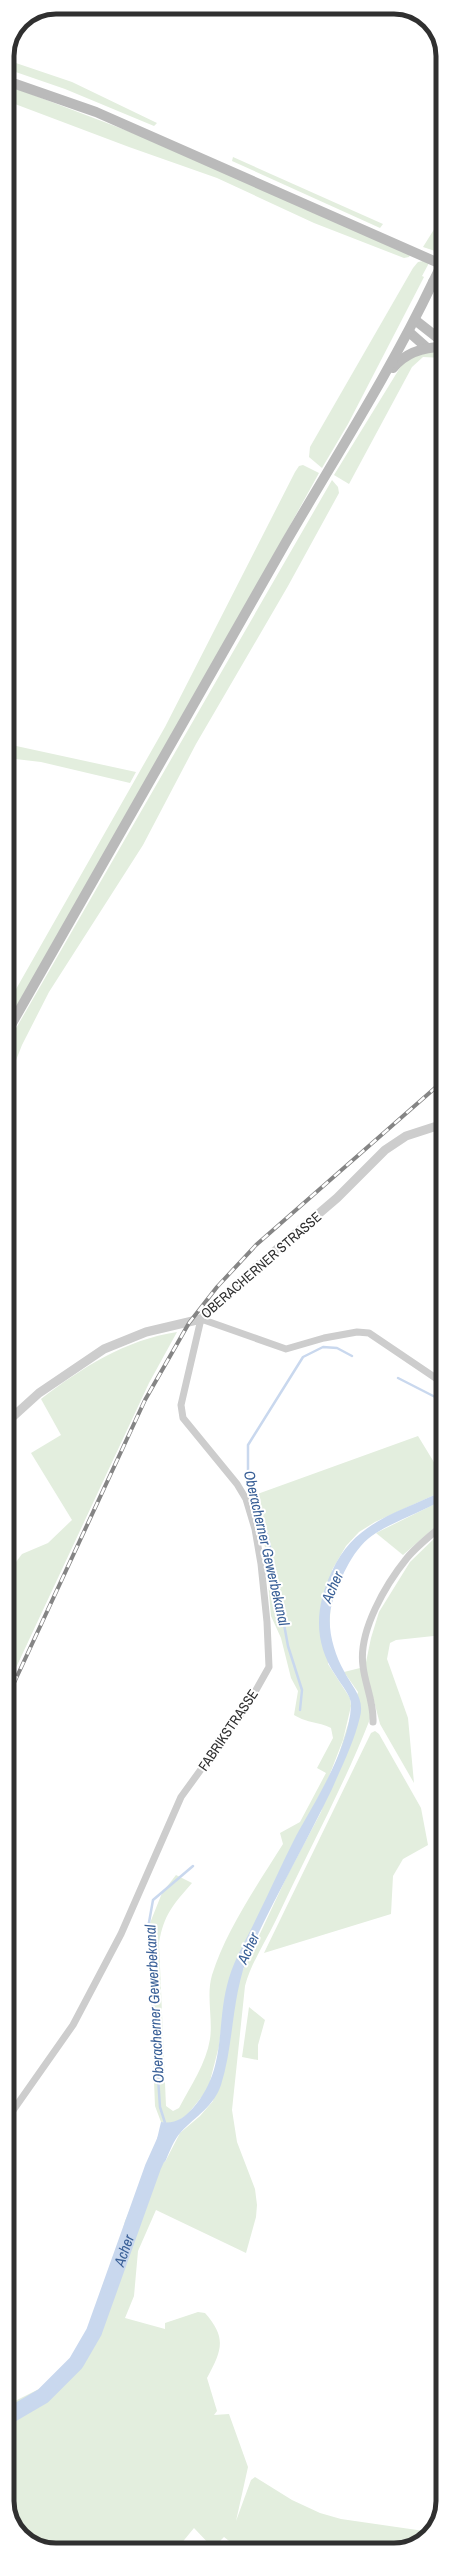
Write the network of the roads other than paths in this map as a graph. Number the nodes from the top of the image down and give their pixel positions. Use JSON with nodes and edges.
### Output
{"nodes":[{"id":1,"x":14,"y":83,"type":"edge"},
{"id":2,"x":436,"y":262,"type":"edge"},
{"id":3,"x":436,"y":276,"type":"edge"},
{"id":4,"x":415,"y":320,"type":"junction"},
{"id":5,"x":409,"y":332,"type":"junction"},
{"id":6,"x":436,"y":336,"type":"edge"},
{"id":7,"x":426,"y":347,"type":"junction"},
{"id":8,"x":436,"y":347,"type":"edge"},
{"id":9,"x":378,"y":387,"type":"junction"},
{"id":10,"x":14,"y":1020,"type":"edge"},
{"id":11,"x":436,"y":1126,"type":"edge"},
{"id":12,"x":201,"y":1319,"type":"junction"},
{"id":13,"x":436,"y":1378,"type":"edge"},
{"id":14,"x":14,"y":1416,"type":"edge"},
{"id":15,"x":436,"y":1531,"type":"edge"},
{"id":16,"x":373,"y":1722,"type":"dead end"},
{"id":17,"x":14,"y":2109,"type":"edge"}],
"edges":[{"from":1,"to":2,"type":"main road"},
{"from":3,"to":4,"type":"main road","bridge":true},
{"from":4,"to":5,"type":"main road"},
{"from":4,"to":6,"type":"main road"},
{"from":5,"to":7,"type":"main road"},
{"from":5,"to":9,"type":"main road"},
{"from":7,"to":8,"type":"main road"},
{"from":7,"to":9,"type":"main road"},
{"from":9,"to":10,"type":"main road"},
{"from":11,"to":12,"type":"street","name":"OBERACHERNER STRASSE"},
{"from":12,"to":13,"type":"street"},
{"from":12,"to":14,"type":"street","name":"OBERACHERNER STRASSE"},
{"from":12,"to":17,"type":"street","name":"FABRIKSTRASSE"},
{"from":15,"to":16,"type":"street"}]}
